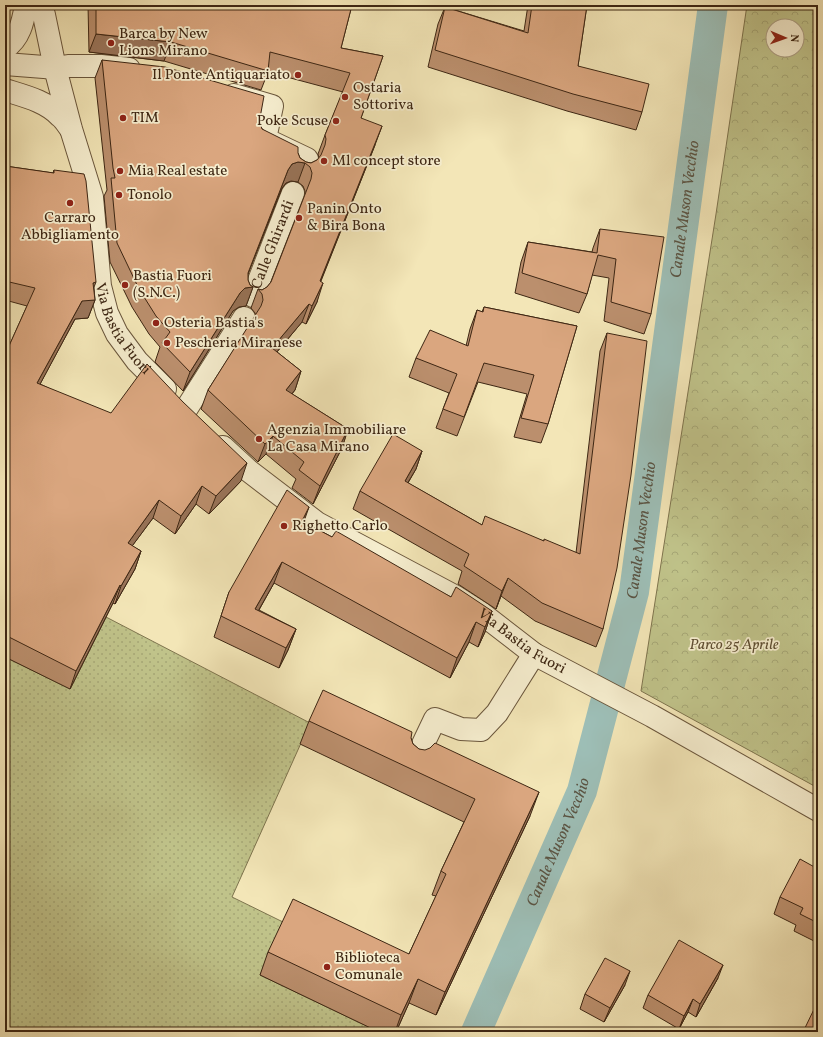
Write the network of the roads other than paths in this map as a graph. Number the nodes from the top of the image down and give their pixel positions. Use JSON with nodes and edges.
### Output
{"nodes":[{"id":1,"x":26,"y":5,"type":"edge"},
{"id":2,"x":41,"y":5,"type":"edge"},
{"id":3,"x":5,"y":48,"type":"edge"},
{"id":4,"x":5,"y":64,"type":"edge"},
{"id":5,"x":54,"y":68,"type":"junction"},
{"id":6,"x":146,"y":71,"type":"edge"},
{"id":7,"x":213,"y":88,"type":"edge"},
{"id":8,"x":5,"y":90,"type":"edge"},
{"id":9,"x":71,"y":129,"type":"junction"},
{"id":10,"x":303,"y":169,"type":"edge"},
{"id":11,"x":293,"y":193,"type":"dead end"},
{"id":12,"x":253,"y":296,"type":"edge"},
{"id":13,"x":244,"y":318,"type":"dead end"},
{"id":14,"x":197,"y":422,"type":"junction"},
{"id":15,"x":534,"y":654,"type":"junction"},
{"id":16,"x":415,"y":761,"type":"edge"},
{"id":17,"x":818,"y":810,"type":"edge"}],
"edges":[{"from":1,"to":3,"type":"street"},
{"from":2,"to":5,"type":"street","name":"Via Bastia Fuori"},
{"from":4,"to":5,"type":"street"},
{"from":5,"to":6,"type":"street"},
{"from":5,"to":9,"type":"street","name":"Via Bastia Fuori"},
{"from":7,"to":10,"type":"street"},
{"from":8,"to":9,"type":"street","name":"Via Bastia Fuori"},
{"from":9,"to":14,"type":"street","name":"Via Bastia Fuori"},
{"from":11,"to":12,"type":"street","name":"Calle Ghirardi"},
{"from":13,"to":14,"type":"street"},
{"from":14,"to":15,"type":"street","name":"Via Bastia Fuori"},
{"from":15,"to":16,"type":"street"},
{"from":15,"to":17,"type":"street","name":"Via Bastia Fuori"}]}
